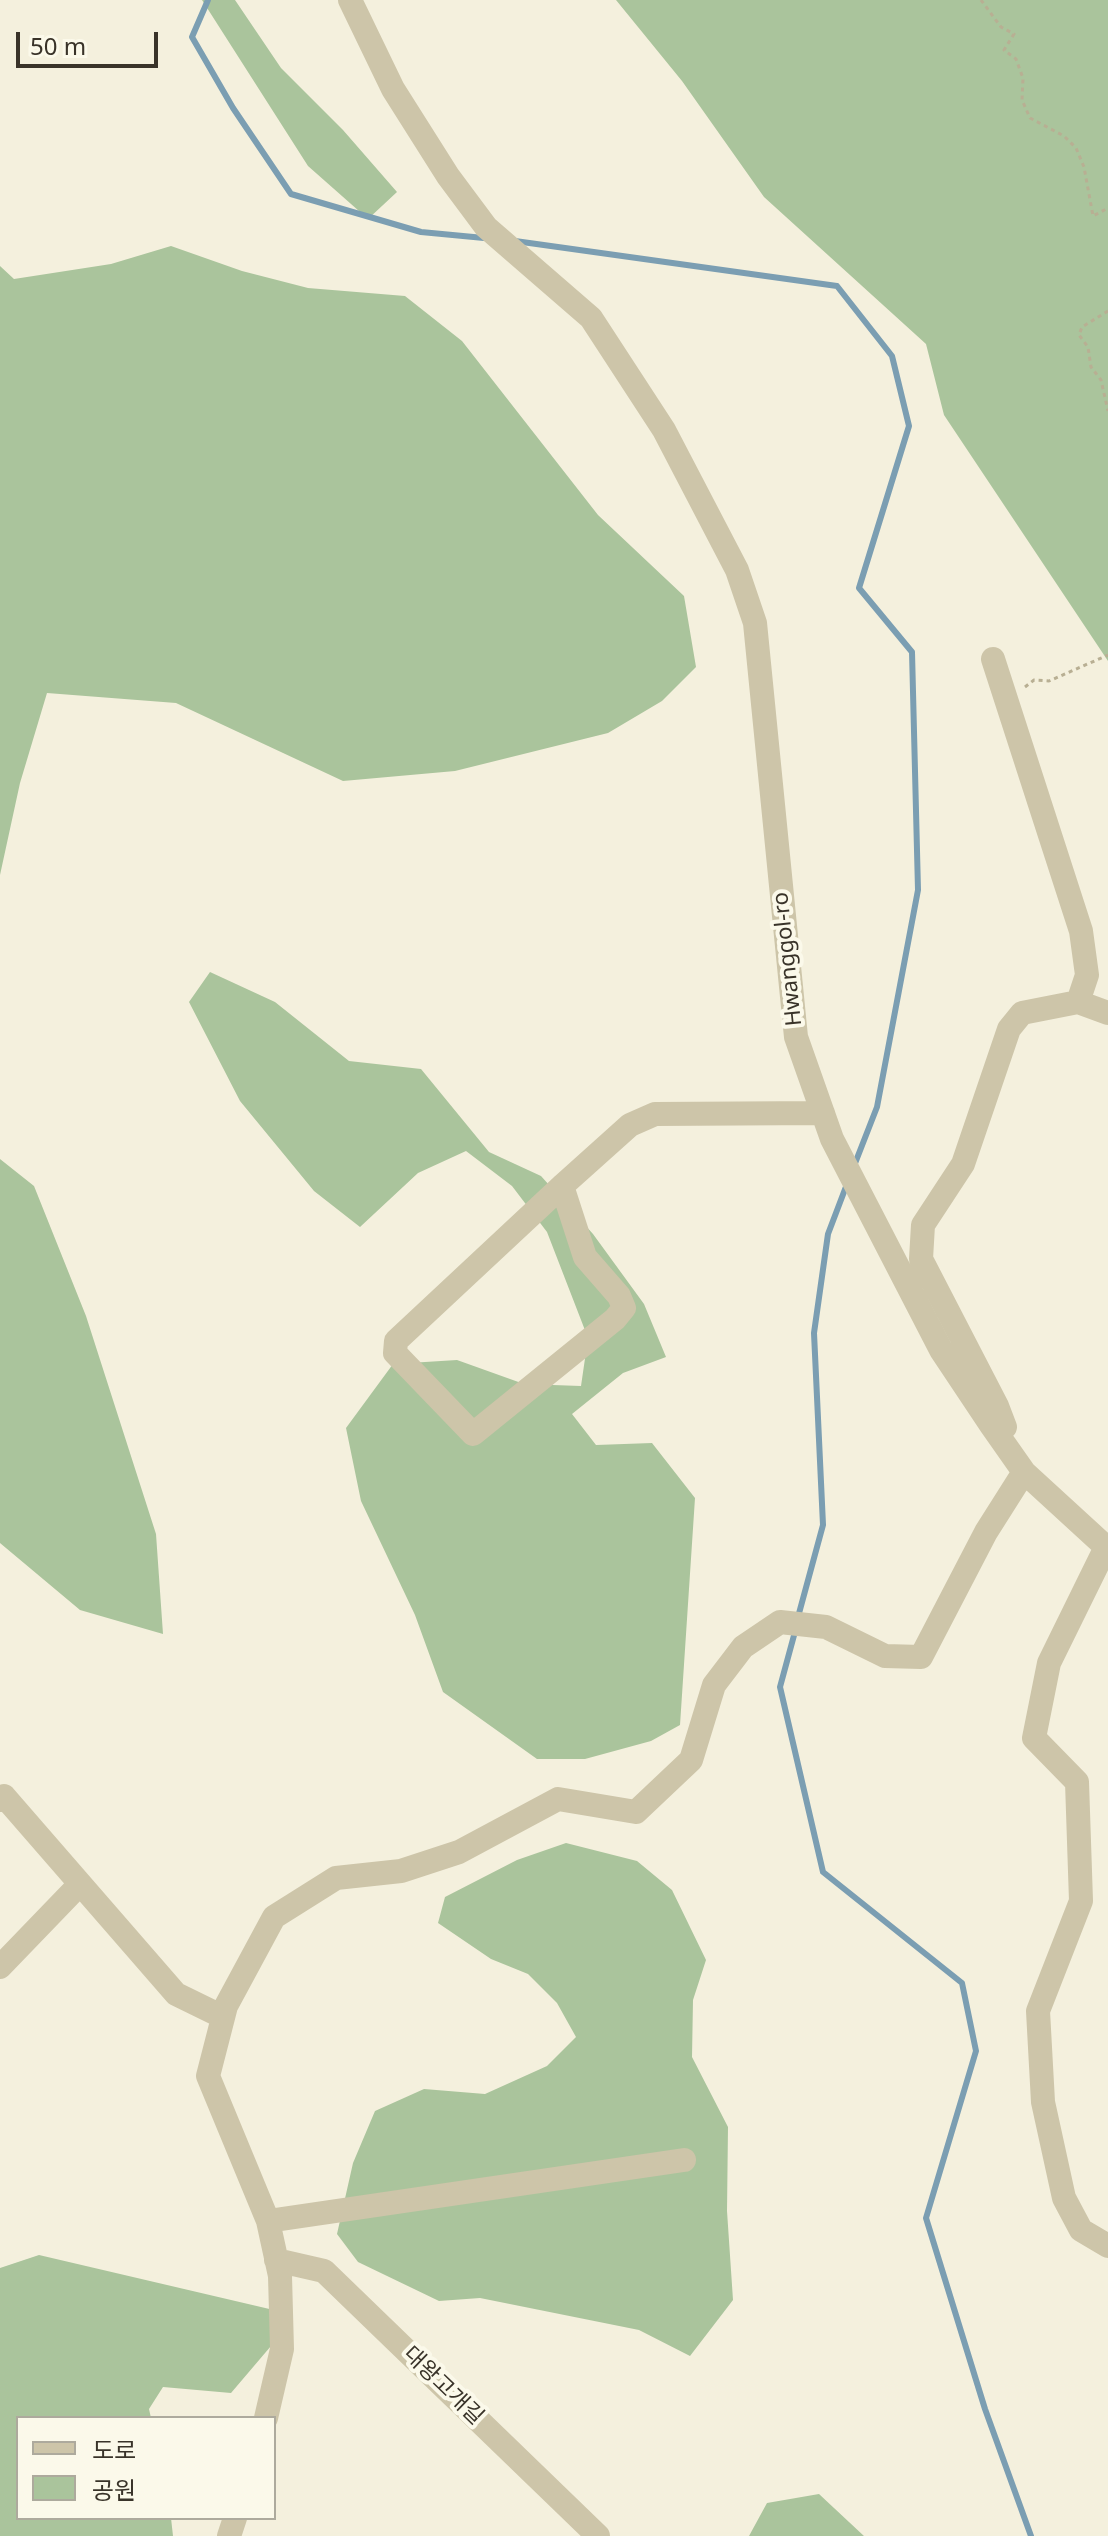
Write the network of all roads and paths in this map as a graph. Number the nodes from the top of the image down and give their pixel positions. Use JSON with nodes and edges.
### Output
{"nodes":[{"id":1,"x":350,"y":0,"type":"edge"},
{"id":2,"x":981,"y":0,"type":"edge"},
{"id":3,"x":1108,"y":208,"type":"edge"},
{"id":4,"x":1108,"y":311,"type":"edge"},
{"id":5,"x":1108,"y":411,"type":"edge"},
{"id":6,"x":1108,"y":655,"type":"edge"},
{"id":7,"x":993,"y":659,"type":"dead end"},
{"id":8,"x":1008,"y":701,"type":"junction"},
{"id":9,"x":1078,"y":1002,"type":"junction"},
{"id":10,"x":1108,"y":1013,"type":"edge"},
{"id":11,"x":823,"y":1113,"type":"junction"},
{"id":12,"x":562,"y":1186,"type":"junction"},
{"id":13,"x":1020,"y":1467,"type":"junction"},
{"id":14,"x":1107,"y":1548,"type":"edge"},
{"id":15,"x":0,"y":1800,"type":"edge"},
{"id":16,"x":80,"y":1884,"type":"junction"},
{"id":17,"x":0,"y":1967,"type":"edge"},
{"id":18,"x":223,"y":2017,"type":"junction"},
{"id":19,"x":684,"y":2160,"type":"dead end"},
{"id":20,"x":268,"y":2221,"type":"junction"},
{"id":21,"x":1108,"y":2246,"type":"edge"},
{"id":22,"x":276,"y":2260,"type":"junction"},
{"id":23,"x":266,"y":2416,"type":"edge"},
{"id":24,"x":598,"y":2536,"type":"edge"}],
"edges":[{"from":1,"to":11,"type":"street","name":"Hwanggol-ro"},
{"from":2,"to":3,"type":"path"},
{"from":4,"to":5,"type":"path"},
{"from":6,"to":8,"type":"path"},
{"from":7,"to":8,"type":"street"},
{"from":8,"to":9,"type":"street"},
{"from":9,"to":10,"type":"street"},
{"from":9,"to":13,"type":"street"},
{"from":11,"to":12,"type":"street"},
{"from":11,"to":13,"type":"street","name":"Hwanggol-ro"},
{"from":12,"to":12,"type":"street"},
{"from":13,"to":14,"type":"street","name":"Hwanggol-ro"},
{"from":13,"to":18,"type":"street"},
{"from":14,"to":21,"type":"street"},
{"from":15,"to":16,"type":"street"},
{"from":16,"to":17,"type":"street"},
{"from":16,"to":18,"type":"street"},
{"from":18,"to":20,"type":"street"},
{"from":19,"to":20,"type":"street"},
{"from":20,"to":22,"type":"street"},
{"from":22,"to":23,"type":"street"},
{"from":22,"to":24,"type":"street","name":"대왕고개길"}]}
